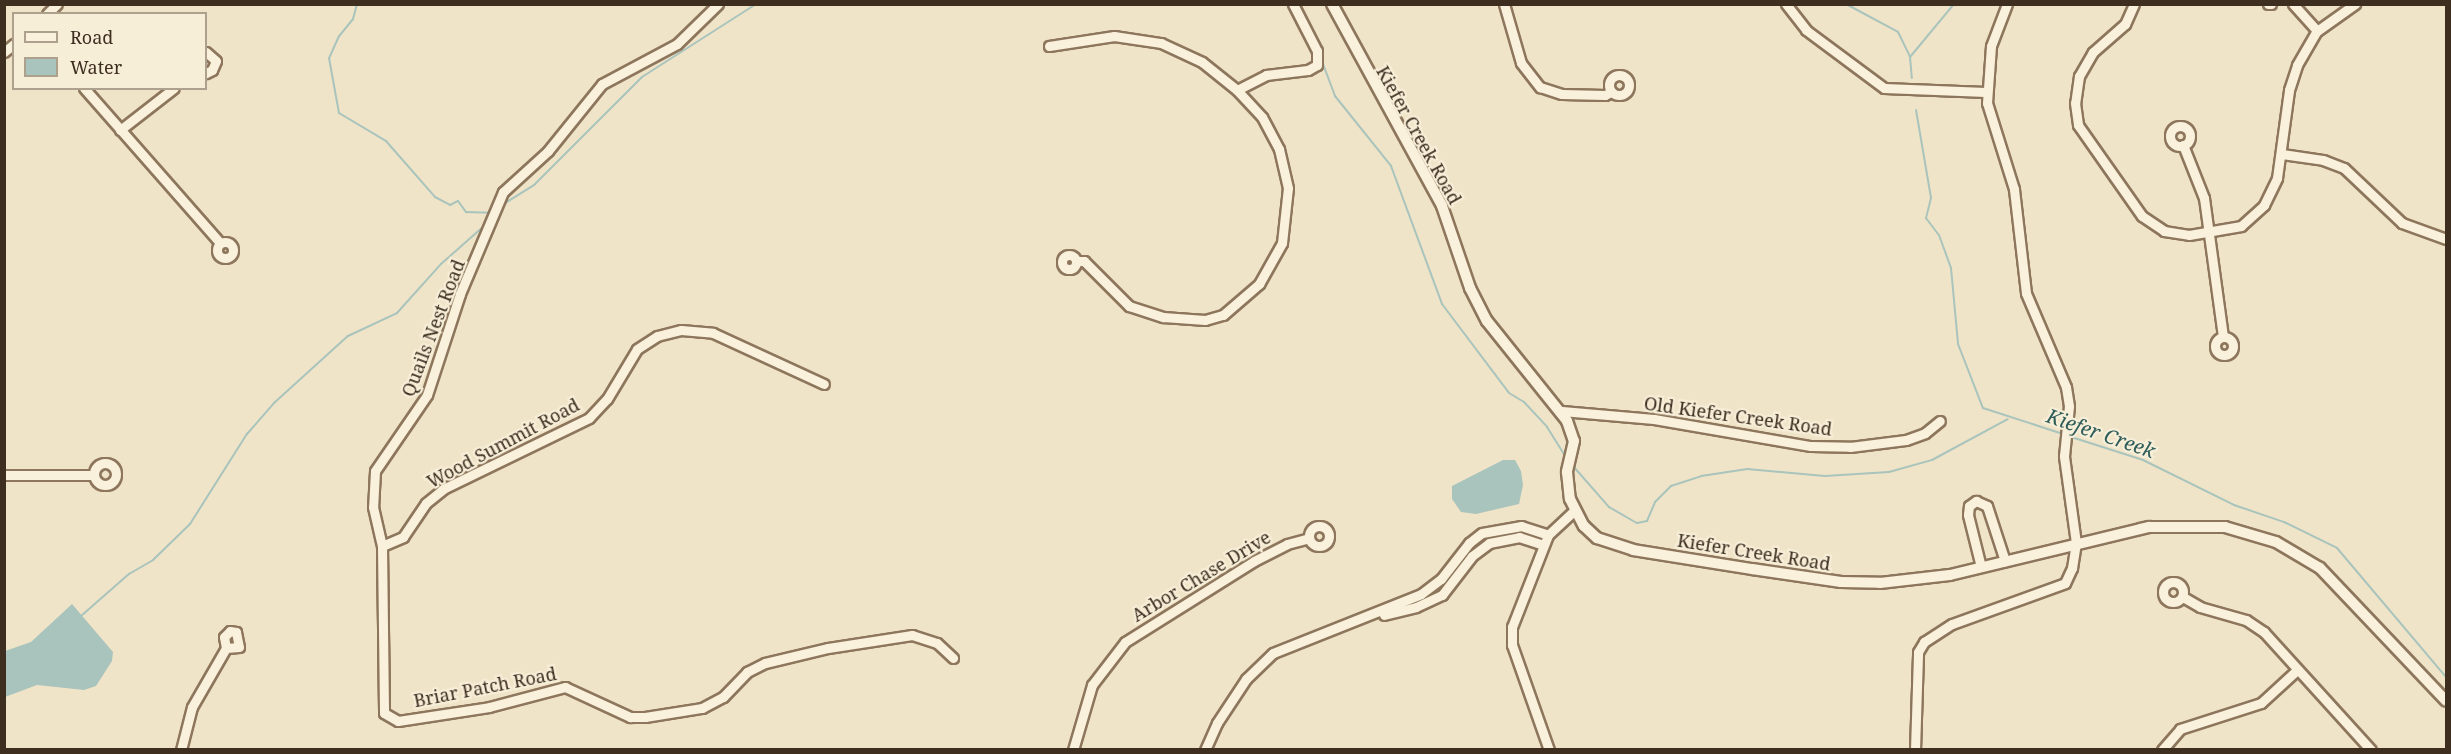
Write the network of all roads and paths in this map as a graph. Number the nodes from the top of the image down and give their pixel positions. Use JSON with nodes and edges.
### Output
{"nodes":[{"id":1,"x":718,"y":4,"type":"edge"},
{"id":2,"x":1293,"y":4,"type":"edge"},
{"id":3,"x":1332,"y":4,"type":"edge"},
{"id":4,"x":1504,"y":4,"type":"edge"},
{"id":5,"x":1786,"y":4,"type":"edge"},
{"id":6,"x":2007,"y":4,"type":"edge"},
{"id":7,"x":2134,"y":4,"type":"edge"},
{"id":8,"x":2293,"y":4,"type":"edge"},
{"id":9,"x":2355,"y":4,"type":"edge"},
{"id":10,"x":2317,"y":31,"type":"junction"},
{"id":11,"x":1049,"y":46,"type":"dead end"},
{"id":12,"x":207,"y":53,"type":"edge"},
{"id":13,"x":207,"y":72,"type":"edge"},
{"id":14,"x":86,"y":90,"type":"edge"},
{"id":15,"x":171,"y":90,"type":"edge"},
{"id":16,"x":1237,"y":90,"type":"junction"},
{"id":17,"x":1611,"y":92,"type":"dead end"},
{"id":18,"x":1986,"y":92,"type":"junction"},
{"id":19,"x":120,"y":130,"type":"junction"},
{"id":20,"x":2183,"y":145,"type":"dead end"},
{"id":21,"x":2282,"y":154,"type":"junction"},
{"id":22,"x":2209,"y":233,"type":"junction"},
{"id":23,"x":2446,"y":239,"type":"edge"},
{"id":24,"x":220,"y":243,"type":"dead end"},
{"id":25,"x":1076,"y":261,"type":"dead end"},
{"id":26,"x":2223,"y":337,"type":"dead end"},
{"id":27,"x":824,"y":384,"type":"dead end"},
{"id":28,"x":1562,"y":411,"type":"junction"},
{"id":29,"x":1940,"y":421,"type":"dead end"},
{"id":30,"x":94,"y":475,"type":"dead end"},
{"id":31,"x":4,"y":476,"type":"edge"},
{"id":32,"x":1574,"y":511,"type":"junction"},
{"id":33,"x":1521,"y":526,"type":"junction"},
{"id":34,"x":1548,"y":535,"type":"junction"},
{"id":35,"x":1519,"y":537,"type":"junction"},
{"id":36,"x":1309,"y":538,"type":"dead end"},
{"id":37,"x":2076,"y":543,"type":"junction"},
{"id":38,"x":1543,"y":545,"type":"junction"},
{"id":39,"x":382,"y":546,"type":"junction"},
{"id":40,"x":2005,"y":561,"type":"junction"},
{"id":41,"x":1981,"y":567,"type":"junction"},
{"id":42,"x":2183,"y":597,"type":"dead end"},
{"id":43,"x":1361,"y":620,"type":"junction"},
{"id":44,"x":226,"y":648,"type":"dead end"},
{"id":45,"x":952,"y":658,"type":"dead end"},
{"id":46,"x":2297,"y":670,"type":"junction"},
{"id":47,"x":2446,"y":701,"type":"edge"},
{"id":48,"x":386,"y":717,"type":"joint"},
{"id":49,"x":181,"y":750,"type":"edge"},
{"id":50,"x":1073,"y":750,"type":"edge"},
{"id":51,"x":1206,"y":750,"type":"edge"},
{"id":52,"x":1549,"y":750,"type":"edge"},
{"id":53,"x":1915,"y":750,"type":"edge"},
{"id":54,"x":2163,"y":750,"type":"edge"},
{"id":55,"x":2371,"y":750,"type":"edge"}],
"edges":[{"from":1,"to":39,"type":"street","name":"Quails Nest Road"},
{"from":2,"to":16,"type":"street"},
{"from":3,"to":28,"type":"street","name":"Kiefer Creek Road"},
{"from":4,"to":17,"type":"street"},
{"from":5,"to":18,"type":"street"},
{"from":6,"to":18,"type":"street"},
{"from":7,"to":22,"type":"street"},
{"from":8,"to":10,"type":"street"},
{"from":9,"to":10,"type":"street"},
{"from":10,"to":21,"type":"street"},
{"from":11,"to":16,"type":"street"},
{"from":12,"to":13,"type":"street"},
{"from":14,"to":19,"type":"street"},
{"from":15,"to":19,"type":"street"},
{"from":16,"to":25,"type":"street"},
{"from":18,"to":37,"type":"street"},
{"from":19,"to":24,"type":"street"},
{"from":20,"to":22,"type":"street"},
{"from":21,"to":22,"type":"street"},
{"from":21,"to":23,"type":"street"},
{"from":22,"to":26,"type":"street"},
{"from":27,"to":39,"type":"street","name":"Wood Summit Road"},
{"from":28,"to":29,"type":"street","name":"Old Kiefer Creek Road"},
{"from":28,"to":32,"type":"street","name":"Kiefer Creek Road"},
{"from":30,"to":31,"type":"street"},
{"from":32,"to":34,"type":"street"},
{"from":32,"to":41,"type":"street","name":"Kiefer Creek Road"},
{"from":33,"to":34,"type":"street"},
{"from":33,"to":35,"type":"street"},
{"from":33,"to":43,"type":"street"},
{"from":34,"to":38,"type":"street"},
{"from":35,"to":38,"type":"street"},
{"from":35,"to":43,"type":"street"},
{"from":36,"to":50,"type":"street","name":"Arbor Chase Drive"},
{"from":37,"to":40,"type":"street","name":"Kiefer Creek Road"},
{"from":37,"to":47,"type":"street","name":"Kiefer Creek Road"},
{"from":37,"to":53,"type":"street"},
{"from":38,"to":52,"type":"street"},
{"from":39,"to":48,"type":"street","name":"Quails Nest Road"},
{"from":40,"to":41,"type":"street","name":"Kiefer Creek Road"},
{"from":40,"to":41,"type":"street"},
{"from":42,"to":46,"type":"street"},
{"from":43,"to":51,"type":"street"},
{"from":44,"to":49,"type":"street"},
{"from":45,"to":48,"type":"street","name":"Briar Patch Road"},
{"from":46,"to":54,"type":"street"},
{"from":46,"to":55,"type":"street"}]}
